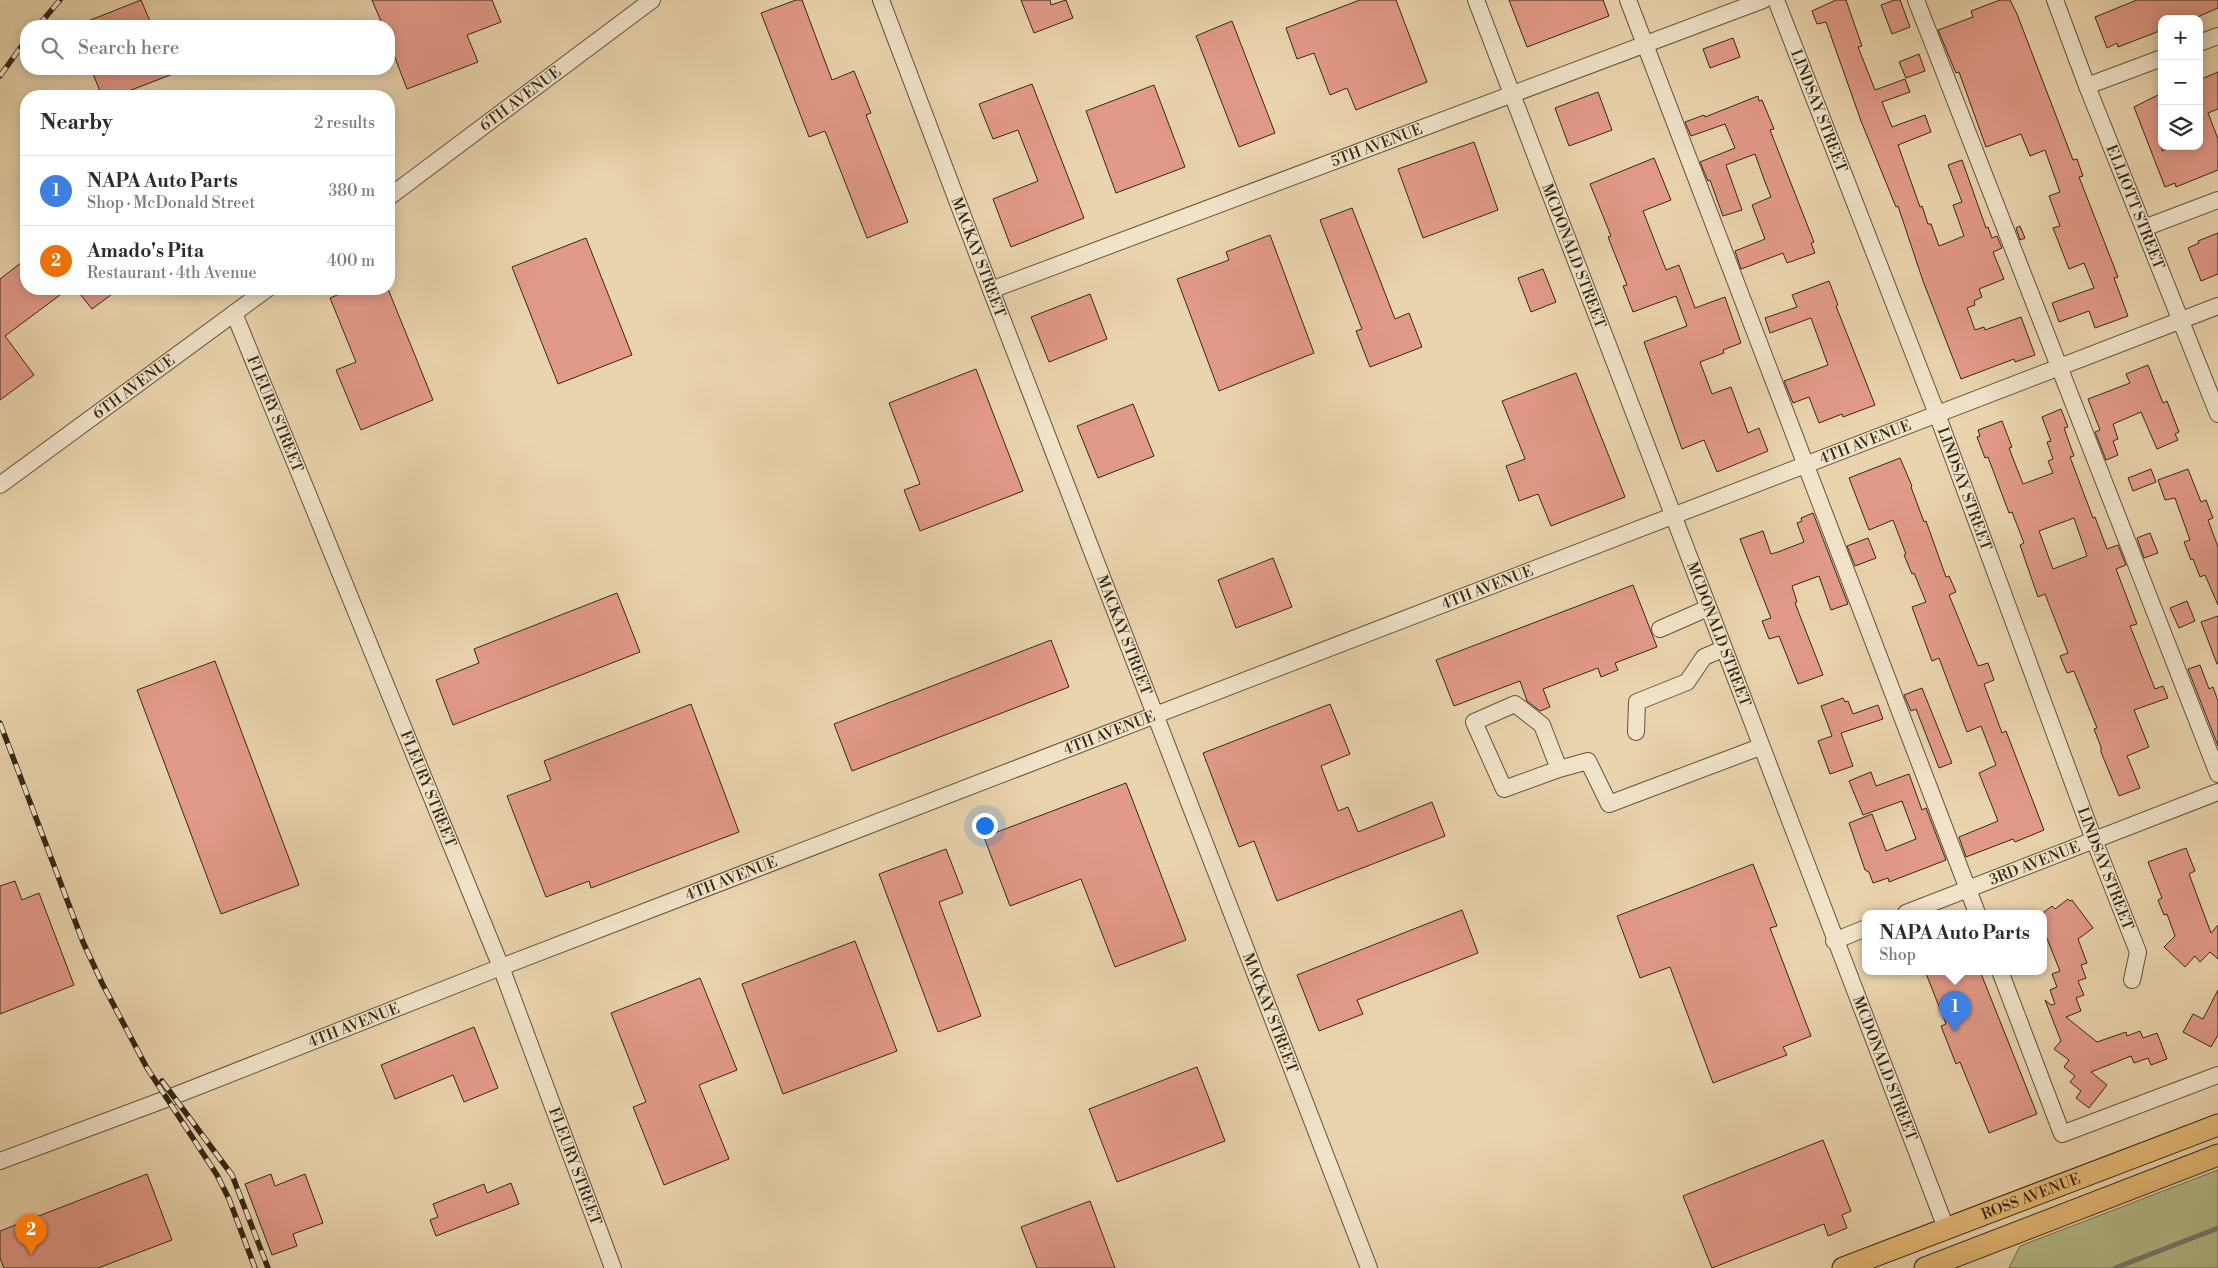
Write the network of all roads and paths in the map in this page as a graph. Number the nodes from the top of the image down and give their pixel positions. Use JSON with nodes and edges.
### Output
{"nodes":[{"id":1,"x":652,"y":0,"type":"edge"},
{"id":2,"x":881,"y":0,"type":"edge"},
{"id":3,"x":1476,"y":0,"type":"edge"},
{"id":4,"x":1628,"y":0,"type":"edge"},
{"id":5,"x":1763,"y":0,"type":"edge"},
{"id":6,"x":1776,"y":0,"type":"edge"},
{"id":7,"x":1916,"y":0,"type":"edge"},
{"id":8,"x":2055,"y":0,"type":"edge"},
{"id":9,"x":2218,"y":36,"type":"edge"},
{"id":10,"x":2203,"y":42,"type":"edge"},
{"id":11,"x":1645,"y":44,"type":"junction"},
{"id":12,"x":2158,"y":59,"type":"edge"},
{"id":13,"x":2087,"y":86,"type":"junction"},
{"id":14,"x":1512,"y":94,"type":"junction"},
{"id":15,"x":395,"y":193,"type":"edge"},
{"id":16,"x":2218,"y":200,"type":"edge"},
{"id":17,"x":2144,"y":228,"type":"junction"},
{"id":18,"x":991,"y":290,"type":"junction"},
{"id":19,"x":259,"y":295,"type":"edge"},
{"id":20,"x":2218,"y":306,"type":"edge"},
{"id":21,"x":234,"y":314,"type":"junction"},
{"id":22,"x":2181,"y":320,"type":"junction"},
{"id":23,"x":2058,"y":367,"type":"junction"},
{"id":24,"x":1937,"y":414,"type":"junction"},
{"id":25,"x":2218,"y":414,"type":"edge"},
{"id":26,"x":1806,"y":464,"type":"junction"},
{"id":27,"x":0,"y":485,"type":"edge"},
{"id":28,"x":1674,"y":515,"type":"junction"},
{"id":29,"x":1708,"y":608,"type":"junction"},
{"id":30,"x":1660,"y":628,"type":"dead end"},
{"id":31,"x":1723,"y":649,"type":"junction"},
{"id":32,"x":1157,"y":715,"type":"junction"},
{"id":33,"x":1636,"y":732,"type":"dead end"},
{"id":34,"x":1760,"y":747,"type":"junction"},
{"id":35,"x":1559,"y":769,"type":"junction"},
{"id":36,"x":2218,"y":774,"type":"edge"},
{"id":37,"x":2218,"y":792,"type":"edge"},
{"id":38,"x":2094,"y":840,"type":"junction"},
{"id":39,"x":1968,"y":889,"type":"junction"},
{"id":40,"x":1914,"y":910,"type":"edge"},
{"id":41,"x":1977,"y":910,"type":"edge"},
{"id":42,"x":1862,"y":930,"type":"edge"},
{"id":43,"x":1834,"y":941,"type":"junction"},
{"id":44,"x":501,"y":967,"type":"junction"},
{"id":45,"x":2002,"y":975,"type":"edge"},
{"id":46,"x":2132,"y":980,"type":"dead end"},
{"id":47,"x":2218,"y":1075,"type":"edge"},
{"id":48,"x":2218,"y":1125,"type":"edge"},
{"id":49,"x":2218,"y":1155,"type":"edge"},
{"id":50,"x":0,"y":1161,"type":"edge"},
{"id":51,"x":1946,"y":1228,"type":"junction"},
{"id":52,"x":1959,"y":1262,"type":"edge"},
{"id":53,"x":613,"y":1268,"type":"edge"},
{"id":54,"x":1369,"y":1268,"type":"edge"},
{"id":55,"x":1843,"y":1268,"type":"edge"},
{"id":56,"x":1925,"y":1268,"type":"edge"}],
"edges":[{"from":1,"to":15,"type":"street","name":"6TH AVENUE"},
{"from":2,"to":18,"type":"street","name":"MACKAY STREET"},
{"from":3,"to":14,"type":"street","name":"MCDONALD STREET"},
{"from":4,"to":11,"type":"street"},
{"from":5,"to":11,"type":"street","name":"5TH AVENUE"},
{"from":6,"to":24,"type":"street","name":"LINDSAY STREET"},
{"from":7,"to":23,"type":"street"},
{"from":8,"to":13,"type":"street","name":"ELLIOTT STREET"},
{"from":9,"to":10,"type":"street"},
{"from":11,"to":14,"type":"street","name":"5TH AVENUE"},
{"from":11,"to":26,"type":"street"},
{"from":12,"to":13,"type":"street"},
{"from":13,"to":17,"type":"street","name":"ELLIOTT STREET"},
{"from":14,"to":18,"type":"street","name":"5TH AVENUE"},
{"from":14,"to":28,"type":"street","name":"MCDONALD STREET"},
{"from":16,"to":17,"type":"street"},
{"from":17,"to":22,"type":"street","name":"ELLIOTT STREET"},
{"from":18,"to":32,"type":"street","name":"MACKAY STREET"},
{"from":19,"to":21,"type":"street","name":"6TH AVENUE"},
{"from":20,"to":22,"type":"street","name":"4TH AVENUE"},
{"from":21,"to":27,"type":"street","name":"6TH AVENUE"},
{"from":21,"to":44,"type":"street","name":"FLEURY STREET"},
{"from":22,"to":23,"type":"street","name":"4TH AVENUE"},
{"from":22,"to":25,"type":"street","name":"ELLIOTT STREET"},
{"from":23,"to":24,"type":"street","name":"4TH AVENUE"},
{"from":23,"to":36,"type":"street"},
{"from":24,"to":26,"type":"street","name":"4TH AVENUE"},
{"from":24,"to":38,"type":"street","name":"LINDSAY STREET"},
{"from":26,"to":28,"type":"street","name":"4TH AVENUE"},
{"from":26,"to":39,"type":"street"},
{"from":28,"to":29,"type":"street","name":"MCDONALD STREET"},
{"from":28,"to":32,"type":"street","name":"4TH AVENUE"},
{"from":29,"to":30,"type":"street"},
{"from":29,"to":31,"type":"street","name":"MCDONALD STREET"},
{"from":31,"to":33,"type":"street"},
{"from":31,"to":34,"type":"street","name":"MCDONALD STREET"},
{"from":32,"to":44,"type":"street","name":"4TH AVENUE"},
{"from":32,"to":54,"type":"street","name":"MACKAY STREET"},
{"from":34,"to":35,"type":"street"},
{"from":34,"to":43,"type":"street","name":"MCDONALD STREET"},
{"from":35,"to":35,"type":"street"},
{"from":37,"to":38,"type":"street","name":"3RD AVENUE"},
{"from":38,"to":39,"type":"street","name":"3RD AVENUE"},
{"from":38,"to":46,"type":"street","name":"LINDSAY STREET"},
{"from":39,"to":40,"type":"street","name":"3RD AVENUE"},
{"from":39,"to":41,"type":"street"},
{"from":42,"to":43,"type":"street"},
{"from":43,"to":51,"type":"street","name":"MCDONALD STREET"},
{"from":44,"to":50,"type":"street","name":"4TH AVENUE"},
{"from":44,"to":53,"type":"street","name":"FLEURY STREET"},
{"from":45,"to":47,"type":"street"},
{"from":48,"to":51,"type":"main road","name":"ROSS AVENUE"},
{"from":49,"to":52,"type":"main road","name":"ROSS AVENUE"},
{"from":51,"to":52,"type":"main road","name":"MCDONALD STREET"},
{"from":51,"to":55,"type":"main road","name":"ROSS AVENUE"},
{"from":52,"to":56,"type":"main road","name":"ROSS AVENUE"}]}
